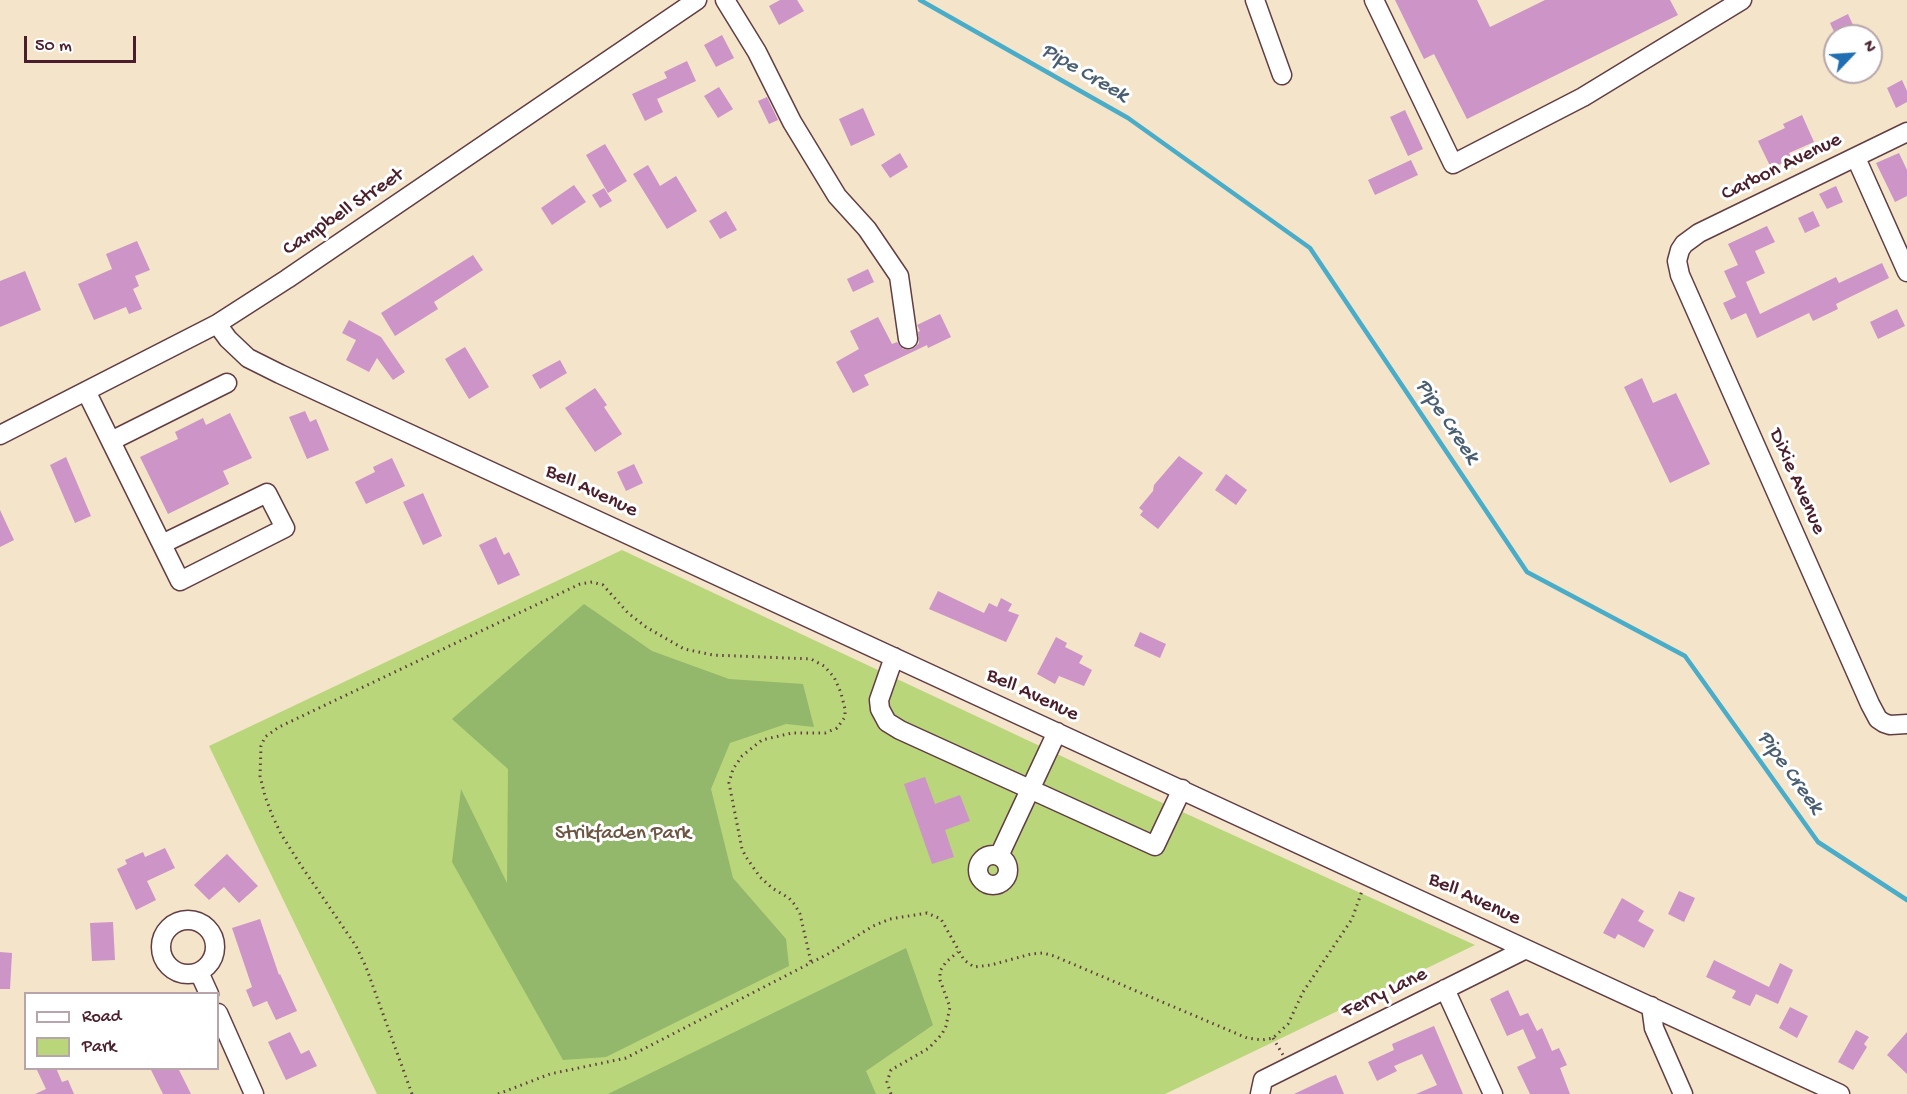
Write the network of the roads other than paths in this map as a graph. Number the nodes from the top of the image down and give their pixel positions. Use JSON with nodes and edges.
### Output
{"nodes":[{"id":1,"x":697,"y":0,"type":"edge"},
{"id":2,"x":725,"y":0,"type":"edge"},
{"id":3,"x":1255,"y":0,"type":"edge"},
{"id":4,"x":1374,"y":0,"type":"edge"},
{"id":5,"x":1742,"y":0,"type":"edge"},
{"id":6,"x":1282,"y":75,"type":"dead end"},
{"id":7,"x":1907,"y":132,"type":"edge"},
{"id":8,"x":1856,"y":158,"type":"junction"},
{"id":9,"x":1680,"y":250,"type":"joint"},
{"id":10,"x":1907,"y":272,"type":"edge"},
{"id":11,"x":217,"y":324,"type":"junction"},
{"id":12,"x":908,"y":339,"type":"dead end"},
{"id":13,"x":227,"y":383,"type":"dead end"},
{"id":14,"x":86,"y":391,"type":"junction"},
{"id":15,"x":0,"y":435,"type":"edge"},
{"id":16,"x":111,"y":441,"type":"junction"},
{"id":17,"x":162,"y":544,"type":"junction"},
{"id":18,"x":894,"y":657,"type":"junction"},
{"id":19,"x":1898,"y":724,"type":"edge"},
{"id":20,"x":1058,"y":732,"type":"junction"},
{"id":21,"x":1030,"y":789,"type":"junction"},
{"id":22,"x":1182,"y":789,"type":"junction"},
{"id":23,"x":999,"y":856,"type":"dead end"},
{"id":24,"x":1526,"y":949,"type":"junction"},
{"id":25,"x":199,"y":972,"type":"dead end"},
{"id":26,"x":1446,"y":989,"type":"junction"},
{"id":27,"x":209,"y":992,"type":"edge"},
{"id":28,"x":1651,"y":1006,"type":"junction"},
{"id":29,"x":219,"y":1014,"type":"edge"},
{"id":30,"x":1262,"y":1087,"type":"edge"},
{"id":31,"x":254,"y":1094,"type":"edge"},
{"id":32,"x":1492,"y":1094,"type":"edge"},
{"id":33,"x":1683,"y":1094,"type":"edge"},
{"id":34,"x":1840,"y":1094,"type":"edge"}],
"edges":[{"from":1,"to":11,"type":"street","name":"Campbell Street"},
{"from":2,"to":12,"type":"street"},
{"from":3,"to":6,"type":"street"},
{"from":4,"to":5,"type":"street"},
{"from":7,"to":8,"type":"street","name":"Carbon Avenue"},
{"from":8,"to":9,"type":"street","name":"Carbon Avenue"},
{"from":8,"to":10,"type":"street"},
{"from":9,"to":19,"type":"street","name":"Dixie Avenue"},
{"from":11,"to":14,"type":"street","name":"Campbell Street"},
{"from":11,"to":18,"type":"street","name":"Bell Avenue"},
{"from":13,"to":16,"type":"street"},
{"from":14,"to":15,"type":"street","name":"Campbell Street"},
{"from":14,"to":16,"type":"street"},
{"from":16,"to":17,"type":"street"},
{"from":17,"to":17,"type":"street"},
{"from":18,"to":20,"type":"street","name":"Bell Avenue"},
{"from":18,"to":21,"type":"street"},
{"from":20,"to":21,"type":"street"},
{"from":20,"to":22,"type":"street","name":"Bell Avenue"},
{"from":21,"to":22,"type":"street"},
{"from":21,"to":23,"type":"street"},
{"from":22,"to":24,"type":"street","name":"Bell Avenue"},
{"from":24,"to":26,"type":"street","name":"Ferry Lane"},
{"from":24,"to":28,"type":"street","name":"Bell Avenue"},
{"from":25,"to":27,"type":"street"},
{"from":26,"to":30,"type":"street","name":"Ferry Lane"},
{"from":26,"to":32,"type":"street"},
{"from":28,"to":33,"type":"street"},
{"from":28,"to":34,"type":"street","name":"Bell Avenue"},
{"from":29,"to":31,"type":"street"}]}
